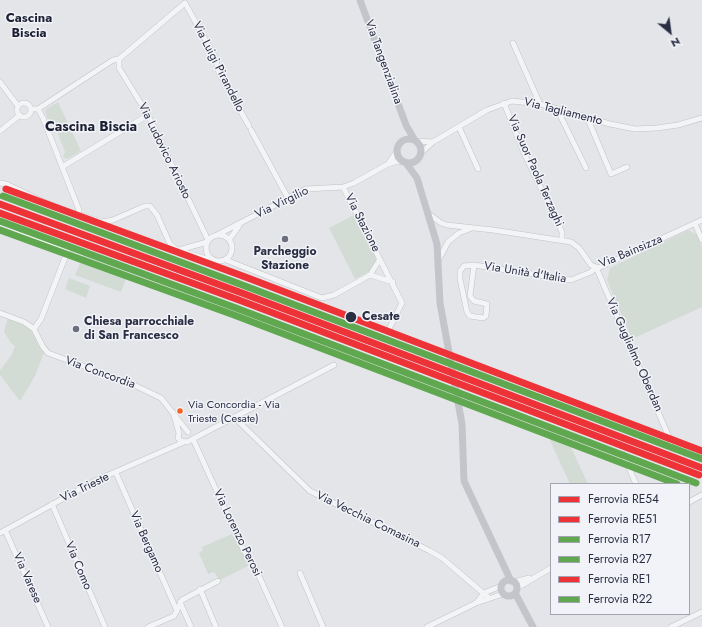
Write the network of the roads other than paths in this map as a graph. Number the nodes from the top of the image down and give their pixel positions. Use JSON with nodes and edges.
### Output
{"nodes":[{"id":1,"x":360,"y":0,"type":"edge"},
{"id":2,"x":513,"y":43,"type":"dead end"},
{"id":3,"x":118,"y":61,"type":"junction"},
{"id":4,"x":0,"y":82,"type":"edge"},
{"id":5,"x":504,"y":103,"type":"junction"},
{"id":6,"x":540,"y":104,"type":"junction"},
{"id":7,"x":18,"y":106,"type":"junction"},
{"id":8,"x":31,"y":109,"type":"junction"},
{"id":9,"x":38,"y":109,"type":"junction"},
{"id":10,"x":557,"y":109,"type":"junction"},
{"id":11,"x":148,"y":114,"type":"junction"},
{"id":12,"x":20,"y":115,"type":"junction"},
{"id":13,"x":587,"y":117,"type":"junction"},
{"id":14,"x":702,"y":118,"type":"edge"},
{"id":15,"x":406,"y":125,"type":"junction"},
{"id":16,"x":459,"y":127,"type":"junction"},
{"id":17,"x":0,"y":131,"type":"edge"},
{"id":18,"x":402,"y":140,"type":"junction"},
{"id":19,"x":416,"y":140,"type":"junction"},
{"id":20,"x":433,"y":142,"type":"junction"},
{"id":21,"x":396,"y":151,"type":"junction"},
{"id":22,"x":420,"y":156,"type":"junction"},
{"id":23,"x":405,"y":162,"type":"junction"},
{"id":24,"x":388,"y":164,"type":"junction"},
{"id":25,"x":62,"y":167,"type":"junction"},
{"id":26,"x":627,"y":167,"type":"dead end"},
{"id":27,"x":586,"y":168,"type":"dead end"},
{"id":28,"x":478,"y":169,"type":"dead end"},
{"id":29,"x":417,"y":178,"type":"junction"},
{"id":30,"x":0,"y":183,"type":"edge"},
{"id":31,"x":343,"y":187,"type":"junction"},
{"id":32,"x":288,"y":198,"type":"junction"},
{"id":33,"x":429,"y":214,"type":"junction"},
{"id":34,"x":79,"y":215,"type":"junction"},
{"id":35,"x":702,"y":220,"type":"edge"},
{"id":36,"x":243,"y":222,"type":"junction"},
{"id":37,"x":0,"y":223,"type":"edge"},
{"id":38,"x":695,"y":224,"type":"junction"},
{"id":39,"x":473,"y":228,"type":"junction"},
{"id":40,"x":217,"y":235,"type":"junction"},
{"id":41,"x":229,"y":240,"type":"junction"},
{"id":42,"x":562,"y":240,"type":"junction"},
{"id":43,"x":702,"y":240,"type":"edge"},
{"id":44,"x":208,"y":241,"type":"junction"},
{"id":45,"x":177,"y":250,"type":"junction"},
{"id":46,"x":380,"y":259,"type":"junction"},
{"id":47,"x":226,"y":260,"type":"junction"},
{"id":48,"x":438,"y":260,"type":"junction"},
{"id":49,"x":213,"y":261,"type":"junction"},
{"id":50,"x":474,"y":265,"type":"junction"},
{"id":51,"x":596,"y":267,"type":"junction"},
{"id":52,"x":370,"y":275,"type":"junction"},
{"id":53,"x":393,"y":282,"type":"junction"},
{"id":54,"x":0,"y":313,"type":"edge"},
{"id":55,"x":390,"y":327,"type":"dead end"},
{"id":56,"x":34,"y":329,"type":"junction"},
{"id":57,"x":334,"y":365,"type":"dead end"},
{"id":58,"x":173,"y":412,"type":"junction"},
{"id":59,"x":234,"y":417,"type":"junction"},
{"id":60,"x":178,"y":436,"type":"junction"},
{"id":61,"x":192,"y":436,"type":"junction"},
{"id":62,"x":184,"y":442,"type":"junction"},
{"id":63,"x":672,"y":442,"type":"dead end"},
{"id":64,"x":172,"y":447,"type":"junction"},
{"id":65,"x":623,"y":454,"type":"dead end"},
{"id":66,"x":116,"y":473,"type":"junction"},
{"id":67,"x":636,"y":483,"type":"edge"},
{"id":68,"x":702,"y":496,"type":"edge"},
{"id":69,"x":690,"y":502,"type":"edge"},
{"id":70,"x":52,"y":504,"type":"junction"},
{"id":71,"x":5,"y":530,"type":"junction"},
{"id":72,"x":0,"y":533,"type":"edge"},
{"id":73,"x":550,"y":568,"type":"edge"},
{"id":74,"x":300,"y":573,"type":"dead end"},
{"id":75,"x":218,"y":580,"type":"dead end"},
{"id":76,"x":509,"y":588,"type":"junction"},
{"id":77,"x":200,"y":589,"type":"junction"},
{"id":78,"x":484,"y":592,"type":"junction"},
{"id":79,"x":489,"y":598,"type":"junction"},
{"id":80,"x":180,"y":602,"type":"junction"},
{"id":81,"x":476,"y":603,"type":"junction"},
{"id":82,"x":177,"y":611,"type":"junction"},
{"id":83,"x":702,"y":612,"type":"edge"},
{"id":84,"x":48,"y":627,"type":"edge"},
{"id":85,"x":105,"y":627,"type":"edge"},
{"id":86,"x":148,"y":627,"type":"edge"},
{"id":87,"x":191,"y":627,"type":"edge"},
{"id":88,"x":216,"y":627,"type":"edge"},
{"id":89,"x":282,"y":627,"type":"edge"},
{"id":90,"x":323,"y":627,"type":"edge"},
{"id":91,"x":427,"y":627,"type":"edge"},
{"id":92,"x":533,"y":627,"type":"edge"},
{"id":93,"x":671,"y":627,"type":"edge"}],
"edges":[{"from":1,"to":15,"type":"street","name":"Via Tangenzialina"},
{"from":2,"to":6,"type":"street"},
{"from":3,"to":9,"type":"street"},
{"from":3,"to":11,"type":"street","name":"Via Ludovico Ariosto"},
{"from":3,"to":32,"type":"street","name":"Via Luigi Pirandello"},
{"from":4,"to":7,"type":"street"},
{"from":5,"to":6,"type":"street","name":"Via Tagliamento"},
{"from":5,"to":16,"type":"street","name":"Via Tagliamento"},
{"from":5,"to":42,"type":"street","name":"Via Suor Paola Terzaghi"},
{"from":6,"to":10,"type":"street","name":"Via Tagliamento"},
{"from":7,"to":8,"type":"street"},
{"from":7,"to":12,"type":"street"},
{"from":8,"to":9,"type":"street"},
{"from":8,"to":12,"type":"street"},
{"from":9,"to":25,"type":"street"},
{"from":10,"to":13,"type":"street","name":"Via Tagliamento"},
{"from":10,"to":27,"type":"street"},
{"from":11,"to":25,"type":"street"},
{"from":11,"to":44,"type":"street","name":"Via Ludovico Ariosto"},
{"from":12,"to":17,"type":"street"},
{"from":13,"to":14,"type":"street","name":"Via Tagliamento"},
{"from":13,"to":26,"type":"street"},
{"from":15,"to":18,"type":"street"},
{"from":15,"to":19,"type":"street","name":"Via Tangenzialina"},
{"from":16,"to":20,"type":"street","name":"Via Tagliamento"},
{"from":16,"to":28,"type":"street"},
{"from":18,"to":19,"type":"street"},
{"from":18,"to":21,"type":"street"},
{"from":19,"to":20,"type":"street"},
{"from":19,"to":22,"type":"street"},
{"from":20,"to":22,"type":"street","name":"Via Tagliamento"},
{"from":21,"to":23,"type":"street"},
{"from":21,"to":24,"type":"street","name":"Via Virgilio"},
{"from":22,"to":23,"type":"street"},
{"from":22,"to":29,"type":"street"},
{"from":23,"to":24,"type":"street","name":"Via Virgilio"},
{"from":23,"to":29,"type":"street"},
{"from":24,"to":31,"type":"street","name":"Via Virgilio"},
{"from":25,"to":34,"type":"street"},
{"from":29,"to":33,"type":"street"},
{"from":30,"to":34,"type":"street"},
{"from":31,"to":32,"type":"street","name":"Via Virgilio"},
{"from":31,"to":46,"type":"street","name":"Via Stazione"},
{"from":32,"to":36,"type":"street","name":"Via Virgilio"},
{"from":33,"to":39,"type":"street","name":"Via Bainsizza"},
{"from":33,"to":48,"type":"street"},
{"from":34,"to":45,"type":"street"},
{"from":35,"to":38,"type":"street","name":"Via Bainsizza"},
{"from":36,"to":40,"type":"street","name":"Via Virgilio"},
{"from":36,"to":41,"type":"street","name":"Via Virgilio"},
{"from":37,"to":56,"type":"street"},
{"from":38,"to":43,"type":"street"},
{"from":38,"to":51,"type":"street","name":"Via Bainsizza"},
{"from":39,"to":42,"type":"street","name":"Via Bainsizza"},
{"from":39,"to":48,"type":"street"},
{"from":40,"to":41,"type":"street"},
{"from":40,"to":44,"type":"street"},
{"from":41,"to":47,"type":"street"},
{"from":42,"to":51,"type":"street","name":"Via Bainsizza"},
{"from":44,"to":45,"type":"street"},
{"from":44,"to":49,"type":"street"},
{"from":45,"to":49,"type":"street"},
{"from":46,"to":52,"type":"street","name":"Via Stazione"},
{"from":46,"to":53,"type":"street","name":"Via Stazione"},
{"from":47,"to":49,"type":"street"},
{"from":47,"to":52,"type":"street","name":"Via Stazione"},
{"from":48,"to":76,"type":"street"},
{"from":50,"to":50,"type":"street","name":"Via Unità d'Italia"},
{"from":50,"to":51,"type":"street","name":"Via Unità d'Italia"},
{"from":51,"to":63,"type":"street","name":"Via Guglielmo Oberdan"},
{"from":52,"to":53,"type":"street"},
{"from":53,"to":55,"type":"street","name":"Via Stazione"},
{"from":54,"to":56,"type":"street"},
{"from":56,"to":58,"type":"street","name":"Via Concordia"},
{"from":57,"to":59,"type":"street"},
{"from":58,"to":60,"type":"street","name":"Via Concordia"},
{"from":58,"to":61,"type":"street","name":"Via Concordia"},
{"from":59,"to":61,"type":"street"},
{"from":59,"to":78,"type":"street","name":"Via Vecchia Comasina"},
{"from":60,"to":61,"type":"street"},
{"from":60,"to":62,"type":"street"},
{"from":60,"to":64,"type":"street"},
{"from":61,"to":62,"type":"street","name":"Via Trieste"},
{"from":61,"to":89,"type":"street","name":"Via Lorenzo Perosi"},
{"from":62,"to":64,"type":"street","name":"Via Trieste"},
{"from":64,"to":66,"type":"street","name":"Via Trieste"},
{"from":65,"to":67,"type":"street"},
{"from":66,"to":70,"type":"street","name":"Via Trieste"},
{"from":66,"to":82,"type":"street","name":"Via Bergamo"},
{"from":68,"to":69,"type":"street"},
{"from":70,"to":71,"type":"street","name":"Via Trieste"},
{"from":70,"to":85,"type":"street","name":"Via Como"},
{"from":71,"to":72,"type":"street","name":"Via Trieste"},
{"from":71,"to":84,"type":"street","name":"Via Varese"},
{"from":73,"to":76,"type":"street"},
{"from":74,"to":90,"type":"street"},
{"from":75,"to":77,"type":"street"},
{"from":76,"to":78,"type":"street"},
{"from":76,"to":79,"type":"street"},
{"from":76,"to":92,"type":"street"},
{"from":77,"to":80,"type":"street"},
{"from":77,"to":88,"type":"street"},
{"from":78,"to":79,"type":"street","name":"Via Vecchia Comasina"},
{"from":78,"to":81,"type":"street"},
{"from":79,"to":81,"type":"street"},
{"from":80,"to":82,"type":"street"},
{"from":80,"to":87,"type":"street"},
{"from":81,"to":91,"type":"street"},
{"from":82,"to":86,"type":"street"},
{"from":83,"to":93,"type":"street"}]}
